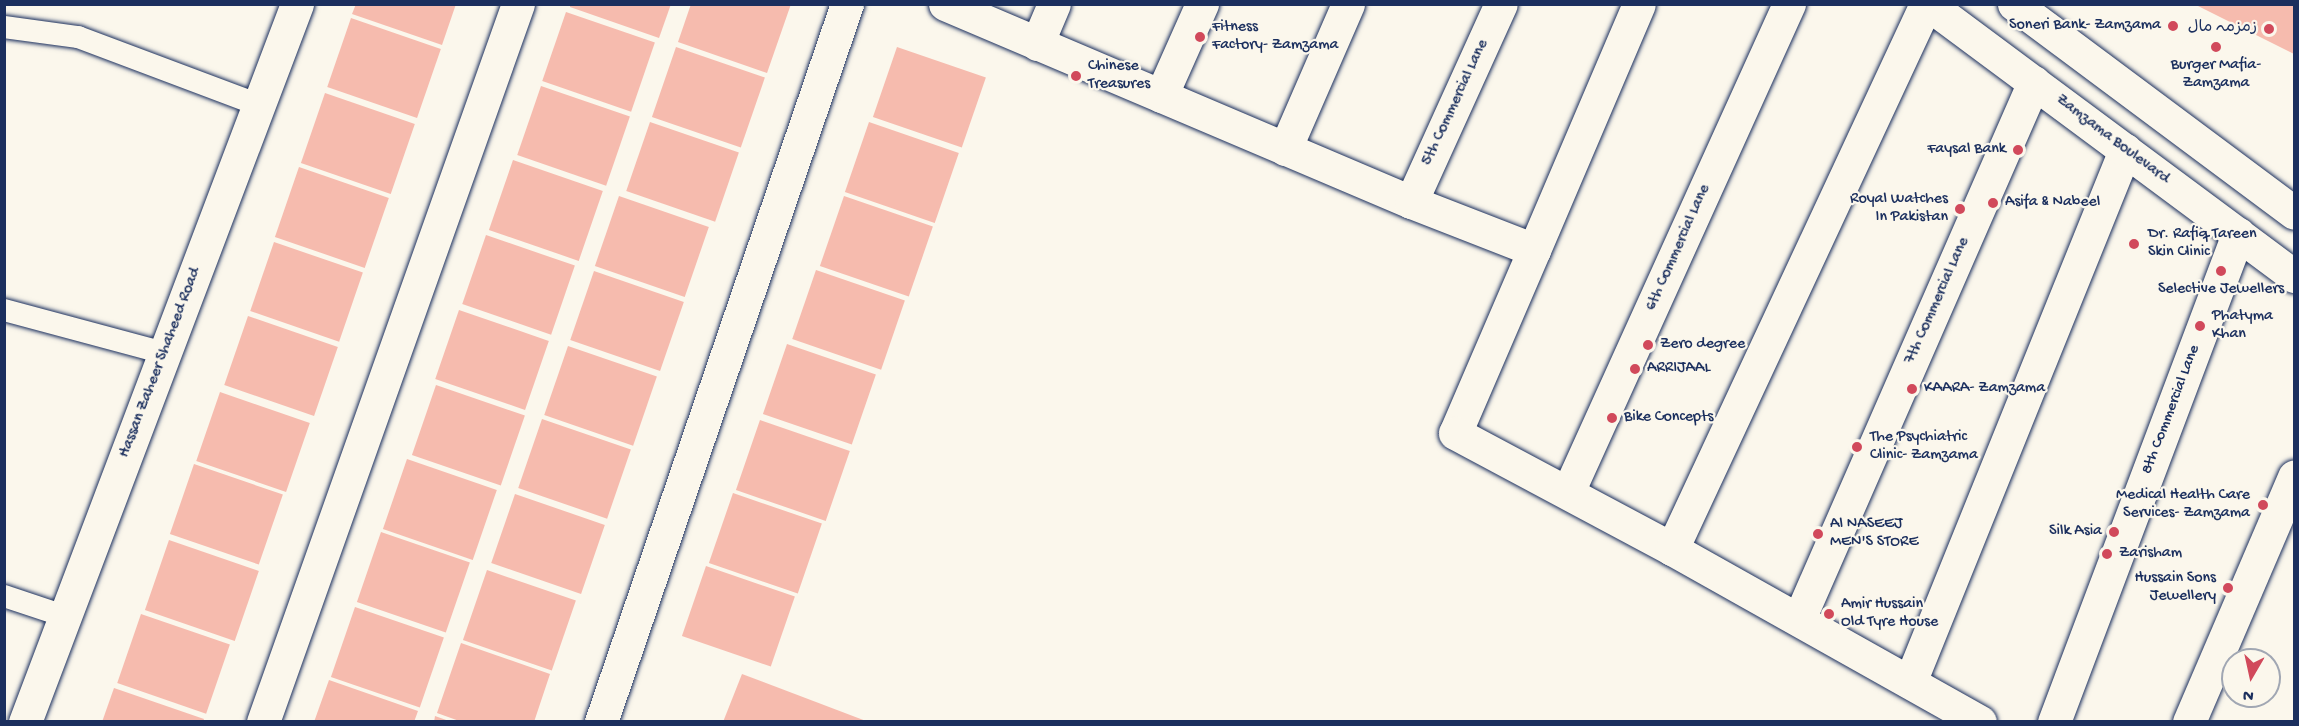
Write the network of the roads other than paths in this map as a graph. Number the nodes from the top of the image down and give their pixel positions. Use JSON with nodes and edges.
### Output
{"nodes":[{"id":1,"x":297,"y":4,"type":"edge"},
{"id":2,"x":518,"y":4,"type":"edge"},
{"id":3,"x":847,"y":4,"type":"edge"},
{"id":4,"x":945,"y":4,"type":"edge"},
{"id":5,"x":1054,"y":4,"type":"edge"},
{"id":6,"x":1202,"y":4,"type":"edge"},
{"id":7,"x":1348,"y":4,"type":"edge"},
{"id":8,"x":1502,"y":4,"type":"edge"},
{"id":9,"x":1639,"y":4,"type":"edge"},
{"id":10,"x":1790,"y":4,"type":"edge"},
{"id":11,"x":1927,"y":4,"type":"edge"},
{"id":12,"x":2014,"y":4,"type":"edge"},
{"id":13,"x":4,"y":27,"type":"edge"},
{"id":14,"x":1036,"y":44,"type":"junction"},
{"id":15,"x":2034,"y":82,"type":"junction"},
{"id":16,"x":1161,"y":96,"type":"junction"},
{"id":17,"x":259,"y":105,"type":"junction"},
{"id":18,"x":1285,"y":149,"type":"junction"},
{"id":19,"x":2125,"y":150,"type":"junction"},
{"id":20,"x":1411,"y":202,"type":"junction"},
{"id":21,"x":2295,"y":213,"type":"edge"},
{"id":22,"x":2238,"y":234,"type":"junction"},
{"id":23,"x":1534,"y":250,"type":"junction"},
{"id":24,"x":2295,"y":276,"type":"edge"},
{"id":25,"x":4,"y":310,"type":"edge"},
{"id":26,"x":164,"y":353,"type":"junction"},
{"id":27,"x":2295,"y":477,"type":"edge"},
{"id":28,"x":1568,"y":492,"type":"junction"},
{"id":29,"x":1672,"y":549,"type":"junction"},
{"id":30,"x":4,"y":596,"type":"edge"},
{"id":31,"x":64,"y":616,"type":"junction"},
{"id":32,"x":1799,"y":619,"type":"junction"},
{"id":33,"x":1910,"y":682,"type":"junction"},
{"id":34,"x":25,"y":722,"type":"edge"},
{"id":35,"x":263,"y":722,"type":"edge"},
{"id":36,"x":601,"y":722,"type":"edge"},
{"id":37,"x":1980,"y":722,"type":"edge"},
{"id":38,"x":2054,"y":722,"type":"edge"},
{"id":39,"x":2189,"y":722,"type":"edge"}],
"edges":[{"from":1,"to":17,"type":"street","name":"Hassan Zaheer Shaheed Road"},
{"from":2,"to":35,"type":"street"},
{"from":3,"to":36,"type":"street"},
{"from":4,"to":14,"type":"street"},
{"from":5,"to":14,"type":"street"},
{"from":6,"to":16,"type":"street"},
{"from":7,"to":18,"type":"street"},
{"from":8,"to":20,"type":"street","name":"5th Commercial Lane"},
{"from":9,"to":23,"type":"street"},
{"from":10,"to":28,"type":"street","name":"6th Commercial Lane"},
{"from":11,"to":15,"type":"street","name":"Zamzama Boulevard"},
{"from":11,"to":29,"type":"street"},
{"from":12,"to":21,"type":"street"},
{"from":13,"to":17,"type":"lane"},
{"from":14,"to":16,"type":"street"},
{"from":15,"to":19,"type":"street","name":"Zamzama Boulevard"},
{"from":15,"to":32,"type":"street","name":"7th Commercial Lane"},
{"from":16,"to":18,"type":"street"},
{"from":17,"to":26,"type":"street","name":"Hassan Zaheer Shaheed Road"},
{"from":18,"to":20,"type":"street"},
{"from":19,"to":22,"type":"street","name":"Zamzama Boulevard"},
{"from":19,"to":33,"type":"street"},
{"from":20,"to":23,"type":"street"},
{"from":22,"to":24,"type":"street","name":"Zamzama Boulevard"},
{"from":22,"to":38,"type":"street","name":"8th Commercial Lane"},
{"from":23,"to":28,"type":"street"},
{"from":25,"to":26,"type":"lane"},
{"from":26,"to":31,"type":"street","name":"Hassan Zaheer Shaheed Road"},
{"from":27,"to":39,"type":"street"},
{"from":28,"to":29,"type":"street"},
{"from":29,"to":32,"type":"street"},
{"from":30,"to":31,"type":"lane"},
{"from":31,"to":34,"type":"street","name":"Hassan Zaheer Shaheed Road"},
{"from":32,"to":33,"type":"street"},
{"from":33,"to":37,"type":"street"}]}
